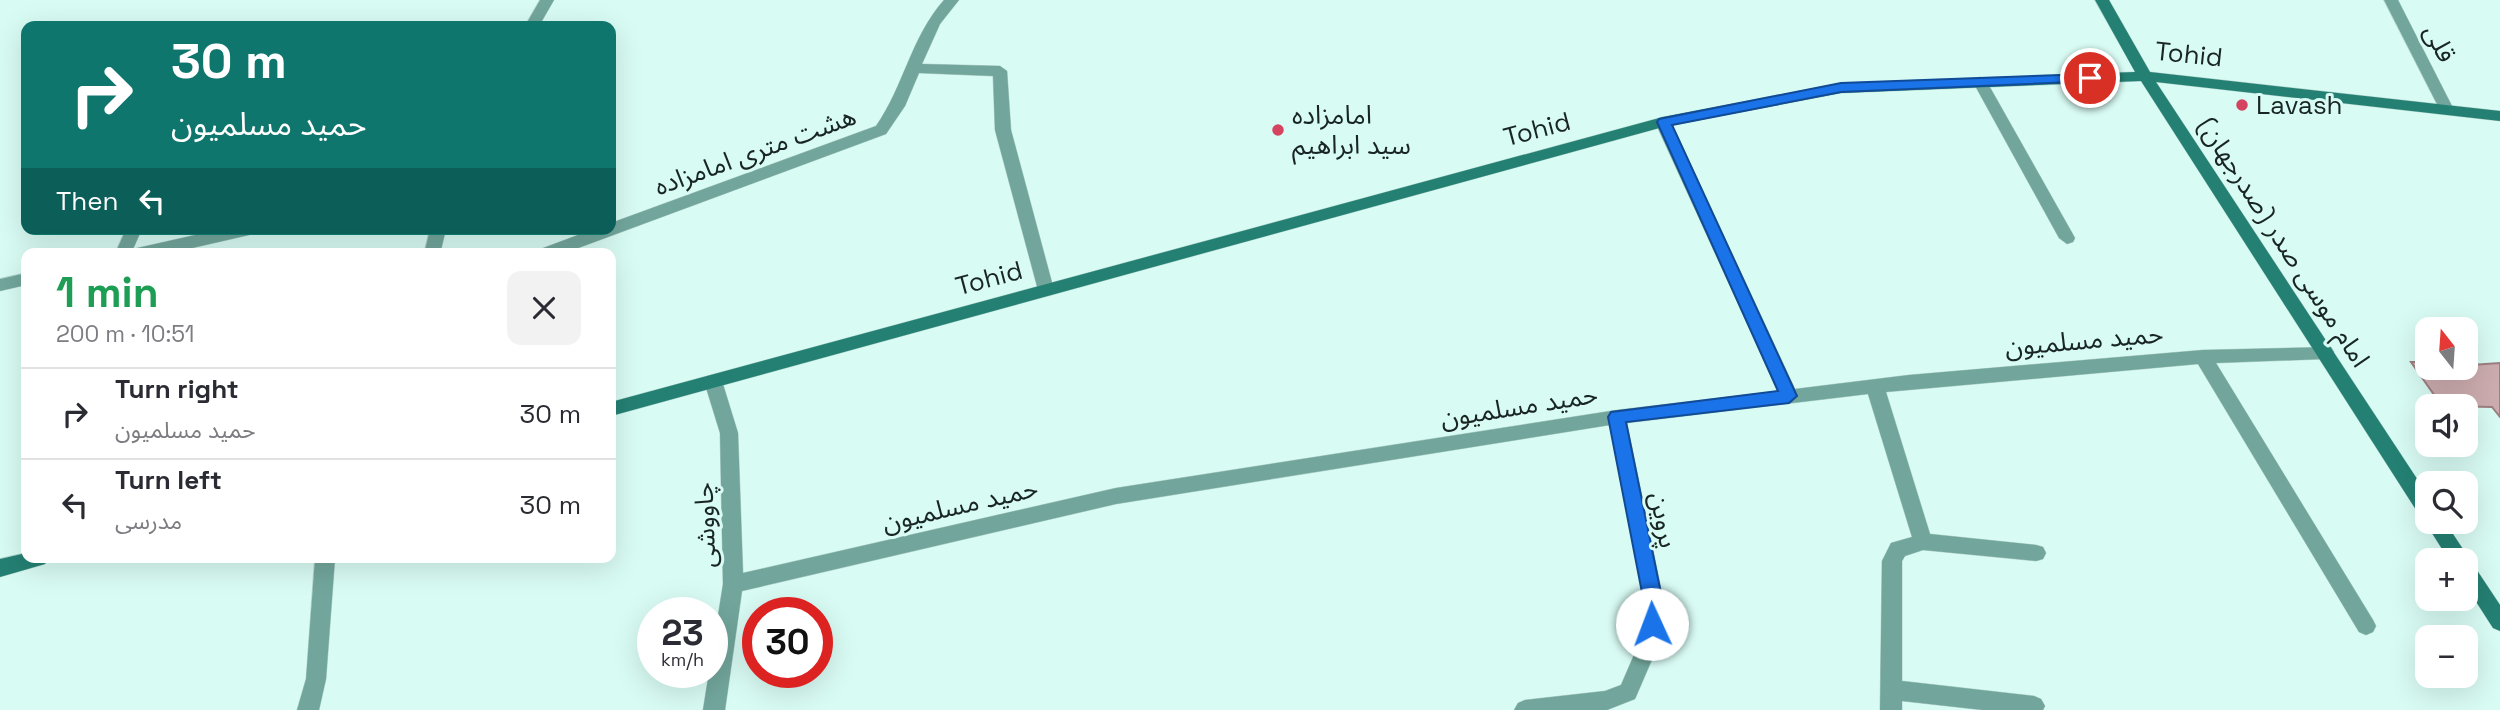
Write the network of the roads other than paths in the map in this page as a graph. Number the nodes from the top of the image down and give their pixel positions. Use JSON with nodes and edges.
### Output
{"nodes":[{"id":1,"x":547,"y":0,"type":"edge"},
{"id":2,"x":952,"y":0,"type":"edge"},
{"id":3,"x":2102,"y":0,"type":"edge"},
{"id":4,"x":2391,"y":0,"type":"edge"},
{"id":5,"x":535,"y":21,"type":"edge"},
{"id":6,"x":912,"y":68,"type":"junction"},
{"id":7,"x":2145,"y":76,"type":"junction"},
{"id":8,"x":1980,"y":82,"type":"junction"},
{"id":9,"x":2446,"y":107,"type":"junction"},
{"id":10,"x":2500,"y":116,"type":"edge"},
{"id":11,"x":1664,"y":122,"type":"junction"},
{"id":12,"x":616,"y":228,"type":"edge"},
{"id":13,"x":222,"y":235,"type":"edge"},
{"id":14,"x":596,"y":235,"type":"edge"},
{"id":15,"x":2067,"y":238,"type":"dead end"},
{"id":16,"x":165,"y":248,"type":"edge"},
{"id":17,"x":560,"y":248,"type":"edge"},
{"id":18,"x":21,"y":280,"type":"edge"},
{"id":19,"x":0,"y":285,"type":"edge"},
{"id":20,"x":1046,"y":290,"type":"junction"},
{"id":21,"x":2325,"y":352,"type":"junction"},
{"id":22,"x":2203,"y":357,"type":"junction"},
{"id":23,"x":713,"y":381,"type":"junction"},
{"id":24,"x":1875,"y":386,"type":"junction"},
{"id":25,"x":1789,"y":396,"type":"junction"},
{"id":26,"x":616,"y":408,"type":"edge"},
{"id":27,"x":1616,"y":417,"type":"junction"},
{"id":28,"x":2415,"y":491,"type":"edge"},
{"id":29,"x":1923,"y":542,"type":"junction"},
{"id":30,"x":2036,"y":552,"type":"dead end"},
{"id":31,"x":21,"y":562,"type":"edge"},
{"id":32,"x":325,"y":563,"type":"edge"},
{"id":33,"x":0,"y":568,"type":"edge"},
{"id":34,"x":733,"y":584,"type":"junction"},
{"id":35,"x":2478,"y":588,"type":"edge"},
{"id":36,"x":2500,"y":622,"type":"edge"},
{"id":37,"x":2366,"y":625,"type":"dead end"},
{"id":38,"x":1891,"y":700,"type":"edge"},
{"id":39,"x":2034,"y":706,"type":"dead end"},
{"id":40,"x":308,"y":710,"type":"edge"},
{"id":41,"x":713,"y":710,"type":"edge"},
{"id":42,"x":1525,"y":710,"type":"edge"}],
"edges":[{"from":1,"to":5,"type":"street"},
{"from":2,"to":6,"type":"street","name":"هشت متری امامزاده"},
{"from":3,"to":7,"type":"main road","name":"(صدرجهان) امام موسی صدر"},
{"from":4,"to":9,"type":"street","name":"قلی"},
{"from":6,"to":12,"type":"street","name":"هشت متری امامزاده"},
{"from":6,"to":20,"type":"street"},
{"from":7,"to":8,"type":"main road","name":"Tohid"},
{"from":7,"to":9,"type":"main road","name":"Tohid"},
{"from":7,"to":21,"type":"main road","name":"(صدرجهان) امام موسی صدر"},
{"from":8,"to":11,"type":"main road","name":"Tohid"},
{"from":8,"to":15,"type":"street"},
{"from":9,"to":10,"type":"main road","name":"Tohid"},
{"from":11,"to":20,"type":"main road","name":"Tohid"},
{"from":11,"to":25,"type":"street"},
{"from":13,"to":16,"type":"street"},
{"from":14,"to":17,"type":"street","name":"هشت متری امامزاده"},
{"from":18,"to":19,"type":"street"},
{"from":20,"to":23,"type":"main road","name":"Tohid"},
{"from":21,"to":22,"type":"street","name":"حمید مسلمیون"},
{"from":21,"to":28,"type":"main road","name":"(صدرجهان) امام موسی صدر"},
{"from":22,"to":24,"type":"street","name":"حمید مسلمیون"},
{"from":22,"to":37,"type":"street"},
{"from":23,"to":26,"type":"main road","name":"Tohid"},
{"from":23,"to":34,"type":"street","name":"چاووشی"},
{"from":24,"to":25,"type":"street","name":"حمید مسلمیون"},
{"from":24,"to":29,"type":"street"},
{"from":25,"to":27,"type":"street","name":"حمید مسلمیون"},
{"from":27,"to":34,"type":"street","name":"حمید مسلمیون"},
{"from":27,"to":42,"type":"street","name":"پروین"},
{"from":29,"to":30,"type":"street"},
{"from":29,"to":38,"type":"street"},
{"from":31,"to":33,"type":"main road"},
{"from":32,"to":40,"type":"street"},
{"from":34,"to":41,"type":"street","name":"چاووشی"},
{"from":35,"to":36,"type":"main road"},
{"from":38,"to":39,"type":"street"}]}
